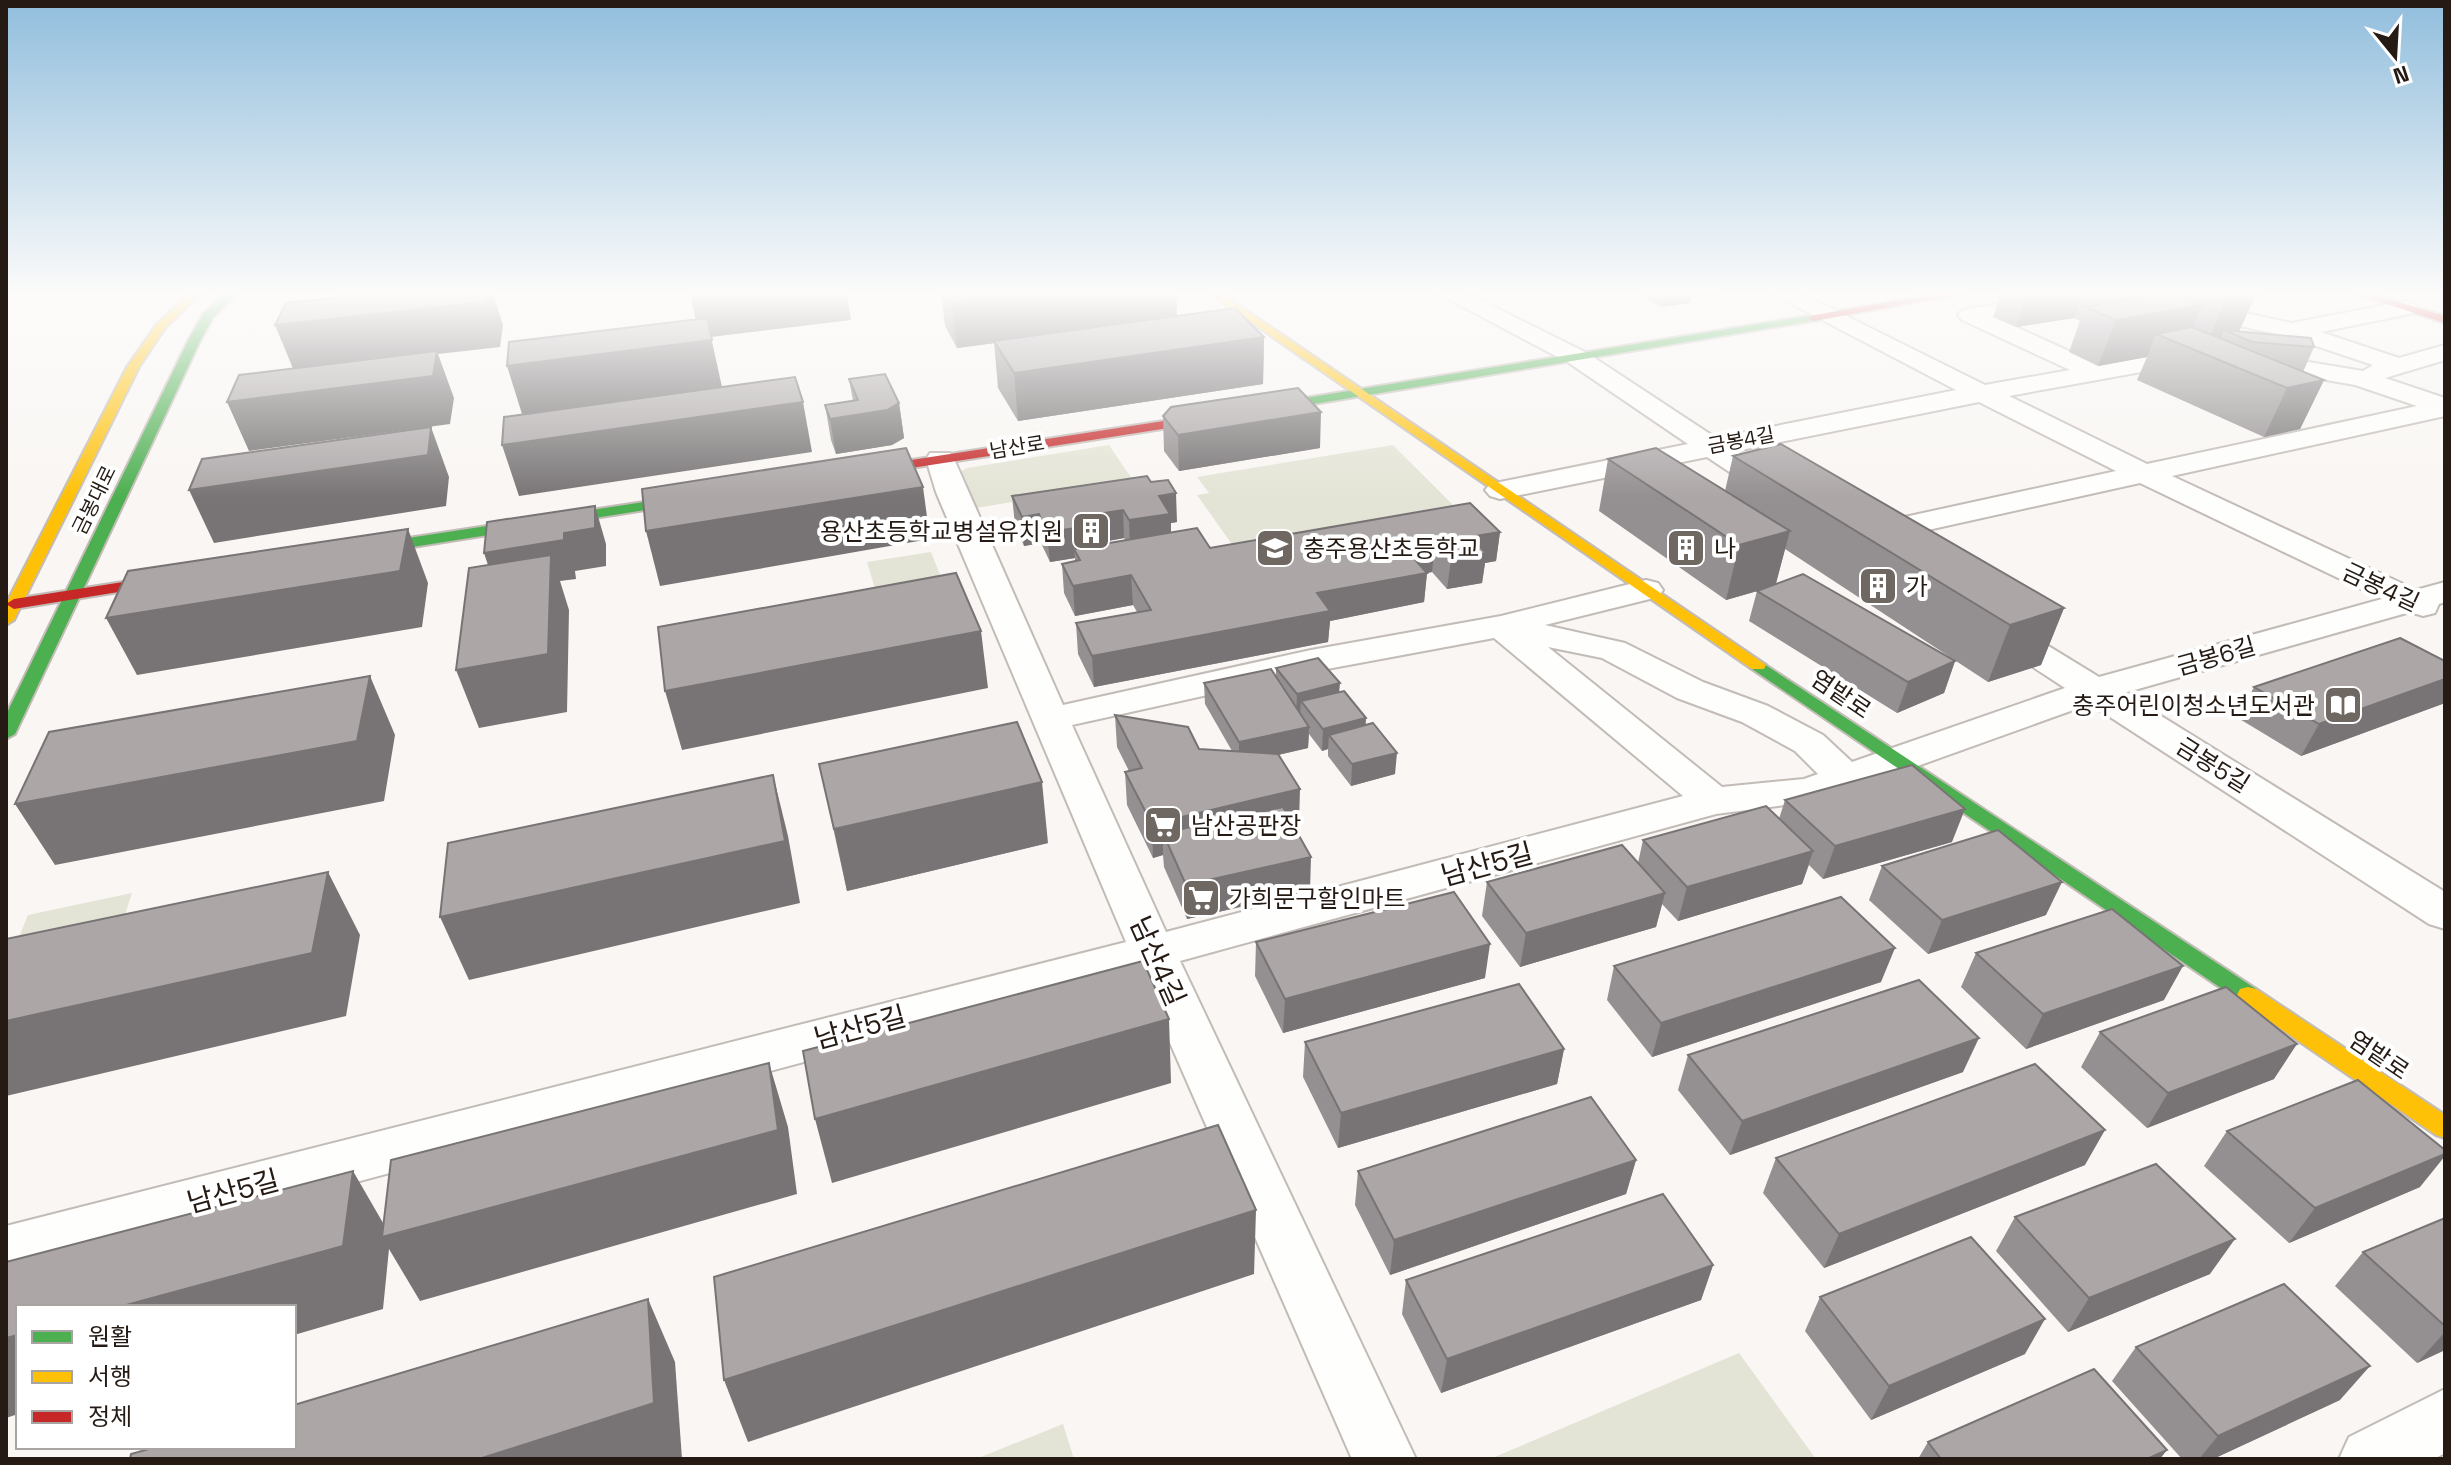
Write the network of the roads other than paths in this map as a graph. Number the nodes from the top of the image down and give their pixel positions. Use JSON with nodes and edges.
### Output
{"nodes":[{"id":1,"x":139,"y":361,"type":"edge"},
{"id":2,"x":185,"y":361,"type":"edge"},
{"id":3,"x":1314,"y":361,"type":"edge"},
{"id":4,"x":1558,"y":361,"type":"edge"},
{"id":5,"x":1583,"y":361,"type":"edge"},
{"id":6,"x":1918,"y":361,"type":"edge"},
{"id":7,"x":2072,"y":361,"type":"edge"},
{"id":8,"x":2163,"y":361,"type":"edge"},
{"id":9,"x":2260,"y":361,"type":"edge"},
{"id":10,"x":2385,"y":361,"type":"edge"},
{"id":11,"x":2410,"y":361,"type":"edge"},
{"id":12,"x":2396,"y":365,"type":"junction"},
{"id":13,"x":2097,"y":373,"type":"junction"},
{"id":14,"x":2360,"y":378,"type":"junction"},
{"id":15,"x":1982,"y":393,"type":"junction"},
{"id":16,"x":1361,"y":394,"type":"junction"},
{"id":17,"x":2445,"y":407,"type":"edge"},
{"id":18,"x":1706,"y":447,"type":"junction"},
{"id":19,"x":940,"y":459,"type":"junction"},
{"id":20,"x":2144,"y":474,"type":"junction"},
{"id":21,"x":829,"y":477,"type":"edge"},
{"id":22,"x":1500,"y":490,"type":"junction"},
{"id":23,"x":721,"y":494,"type":"edge"},
{"id":24,"x":1798,"y":505,"type":"edge"},
{"id":25,"x":335,"y":554,"type":"edge"},
{"id":26,"x":1889,"y":562,"type":"edge"},
{"id":27,"x":196,"y":575,"type":"edge"},
{"id":28,"x":1646,"y":590,"type":"junction"},
{"id":29,"x":73,"y":594,"type":"junction"},
{"id":30,"x":2429,"y":597,"type":"edge"},
{"id":31,"x":1967,"y":610,"type":"edge"},
{"id":32,"x":10,"y":612,"type":"edge"},
{"id":33,"x":2445,"y":617,"type":"edge"},
{"id":34,"x":1501,"y":626,"type":"junction"},
{"id":35,"x":2095,"y":690,"type":"junction"},
{"id":36,"x":1051,"y":719,"type":"junction"},
{"id":37,"x":6,"y":734,"type":"edge"},
{"id":38,"x":1900,"y":761,"type":"junction"},
{"id":39,"x":1845,"y":778,"type":"junction"},
{"id":40,"x":1714,"y":801,"type":"junction"},
{"id":41,"x":2445,"y":913,"type":"edge"},
{"id":42,"x":1152,"y":950,"type":"junction"},
{"id":43,"x":2445,"y":1128,"type":"edge"},
{"id":44,"x":6,"y":1251,"type":"edge"},
{"id":45,"x":2442,"y":1424,"type":"edge"},
{"id":46,"x":1384,"y":1459,"type":"edge"},
{"id":47,"x":2371,"y":1459,"type":"edge"}],
"edges":[{"from":1,"to":32,"type":"street","name":"금봉대로"},
{"from":2,"to":29,"type":"street","name":"금봉대로"},
{"from":3,"to":16,"type":"street","name":"염밭로"},
{"from":4,"to":16,"type":"street","name":"남산로"},
{"from":5,"to":18,"type":"street"},
{"from":6,"to":15,"type":"street","name":"금봉4길"},
{"from":7,"to":13,"type":"street"},
{"from":8,"to":13,"type":"street","name":"금봉4길"},
{"from":9,"to":14,"type":"street"},
{"from":10,"to":12,"type":"street"},
{"from":11,"to":12,"type":"street"},
{"from":12,"to":14,"type":"street"},
{"from":13,"to":15,"type":"street","name":"금봉4길"},
{"from":14,"to":17,"type":"street"},
{"from":15,"to":18,"type":"street","name":"금봉4길"},
{"from":15,"to":20,"type":"street","name":"금봉4길"},
{"from":16,"to":19,"type":"street","name":"남산로"},
{"from":16,"to":22,"type":"street","name":"염밭로"},
{"from":17,"to":20,"type":"street"},
{"from":18,"to":22,"type":"street","name":"금봉4길"},
{"from":18,"to":24,"type":"street"},
{"from":19,"to":21,"type":"street","name":"남산로"},
{"from":19,"to":36,"type":"street","name":"남산4길"},
{"from":20,"to":26,"type":"street"},
{"from":20,"to":30,"type":"street","name":"금봉4길"},
{"from":22,"to":28,"type":"street","name":"염밭로"},
{"from":23,"to":25,"type":"street"},
{"from":27,"to":29,"type":"street"},
{"from":28,"to":34,"type":"street"},
{"from":28,"to":38,"type":"street","name":"염밭로"},
{"from":29,"to":32,"type":"street"},
{"from":29,"to":37,"type":"street","name":"금봉대로"},
{"from":30,"to":33,"type":"street","name":"금봉4길"},
{"from":30,"to":35,"type":"street","name":"금봉6길"},
{"from":31,"to":35,"type":"street","name":"금봉5길"},
{"from":34,"to":36,"type":"street"},
{"from":34,"to":39,"type":"street"},
{"from":34,"to":40,"type":"street"},
{"from":35,"to":38,"type":"street","name":"금봉6길"},
{"from":35,"to":41,"type":"street","name":"금봉5길"},
{"from":36,"to":42,"type":"street","name":"남산4길"},
{"from":38,"to":39,"type":"street","name":"남산5길"},
{"from":38,"to":43,"type":"street","name":"염밭로"},
{"from":39,"to":40,"type":"street","name":"남산5길"},
{"from":40,"to":42,"type":"street","name":"남산5길"},
{"from":42,"to":44,"type":"street","name":"남산5길"},
{"from":42,"to":46,"type":"street","name":"남산4길"},
{"from":45,"to":47,"type":"street"}]}
